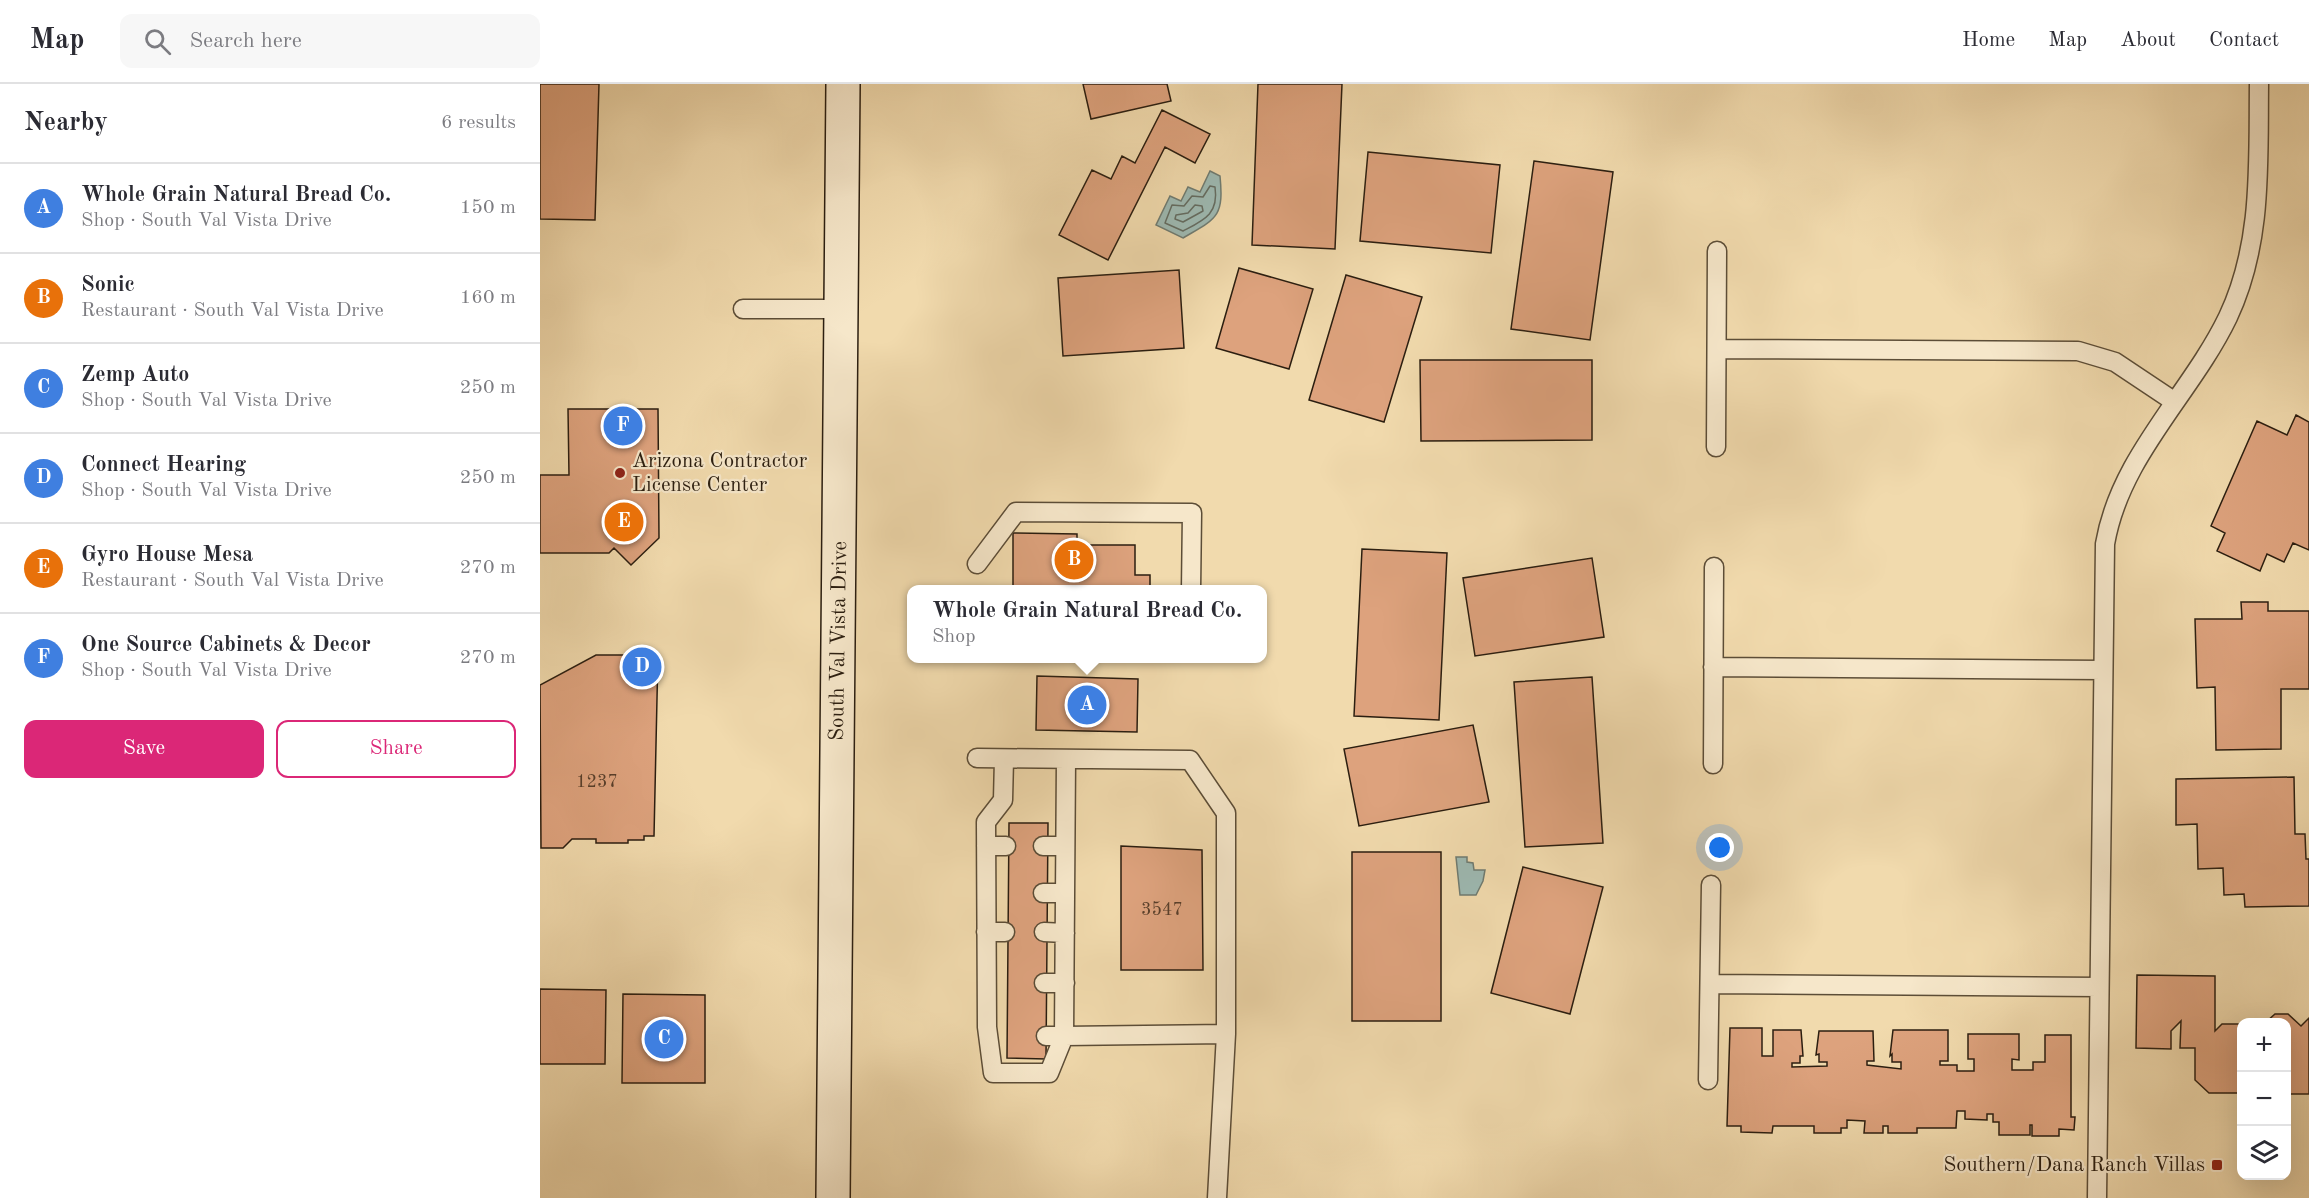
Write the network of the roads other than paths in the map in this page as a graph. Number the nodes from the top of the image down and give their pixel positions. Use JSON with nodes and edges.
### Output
{"nodes":[{"id":1,"x":843,"y":84,"type":"edge"},
{"id":2,"x":2259,"y":84,"type":"edge"},
{"id":3,"x":1717,"y":251,"type":"dead end"},
{"id":4,"x":743,"y":309,"type":"dead end"},
{"id":5,"x":842,"y":309,"type":"junction"},
{"id":6,"x":1718,"y":349,"type":"junction"},
{"id":7,"x":2175,"y":402,"type":"junction"},
{"id":8,"x":1716,"y":447,"type":"dead end"},
{"id":9,"x":977,"y":564,"type":"dead end"},
{"id":10,"x":1714,"y":567,"type":"dead end"},
{"id":11,"x":1191,"y":585,"type":"edge"},
{"id":12,"x":1713,"y":667,"type":"junction"},
{"id":13,"x":2103,"y":670,"type":"junction"},
{"id":14,"x":977,"y":758,"type":"dead end"},
{"id":15,"x":1004,"y":759,"type":"junction"},
{"id":16,"x":1066,"y":759,"type":"junction"},
{"id":17,"x":1713,"y":764,"type":"dead end"},
{"id":18,"x":986,"y":846,"type":"junction"},
{"id":19,"x":1006,"y":846,"type":"dead end"},
{"id":20,"x":1043,"y":846,"type":"dead end"},
{"id":21,"x":1065,"y":846,"type":"junction"},
{"id":22,"x":1711,"y":885,"type":"dead end"},
{"id":23,"x":1043,"y":893,"type":"dead end"},
{"id":24,"x":1065,"y":893,"type":"junction"},
{"id":25,"x":986,"y":932,"type":"junction"},
{"id":26,"x":1005,"y":932,"type":"dead end"},
{"id":27,"x":1044,"y":932,"type":"dead end"},
{"id":28,"x":1065,"y":933,"type":"junction"},
{"id":29,"x":1044,"y":983,"type":"dead end"},
{"id":30,"x":1065,"y":983,"type":"junction"},
{"id":31,"x":1710,"y":984,"type":"junction"},
{"id":32,"x":2099,"y":987,"type":"junction"},
{"id":33,"x":1226,"y":1034,"type":"junction"},
{"id":34,"x":1055,"y":1036,"type":"junction"},
{"id":35,"x":1708,"y":1080,"type":"dead end"},
{"id":36,"x":833,"y":1198,"type":"edge"},
{"id":37,"x":1217,"y":1198,"type":"edge"},
{"id":38,"x":2097,"y":1198,"type":"edge"}],
"edges":[{"from":1,"to":5,"type":"main road","name":"South Val Vista Drive"},
{"from":2,"to":7,"type":"lane"},
{"from":3,"to":6,"type":"lane"},
{"from":4,"to":5,"type":"lane"},
{"from":5,"to":36,"type":"main road","name":"South Val Vista Drive"},
{"from":6,"to":7,"type":"lane"},
{"from":6,"to":8,"type":"lane"},
{"from":7,"to":13,"type":"lane"},
{"from":9,"to":11,"type":"lane"},
{"from":10,"to":12,"type":"lane"},
{"from":12,"to":13,"type":"lane"},
{"from":12,"to":17,"type":"lane"},
{"from":13,"to":32,"type":"lane"},
{"from":14,"to":15,"type":"lane"},
{"from":15,"to":16,"type":"lane"},
{"from":15,"to":18,"type":"lane"},
{"from":16,"to":21,"type":"lane"},
{"from":16,"to":33,"type":"lane"},
{"from":18,"to":19,"type":"lane"},
{"from":18,"to":25,"type":"lane"},
{"from":20,"to":21,"type":"lane"},
{"from":21,"to":24,"type":"lane"},
{"from":22,"to":31,"type":"lane"},
{"from":23,"to":24,"type":"lane"},
{"from":24,"to":28,"type":"lane"},
{"from":25,"to":26,"type":"lane"},
{"from":25,"to":34,"type":"lane"},
{"from":27,"to":28,"type":"lane"},
{"from":28,"to":30,"type":"lane"},
{"from":29,"to":30,"type":"lane"},
{"from":30,"to":34,"type":"lane"},
{"from":31,"to":32,"type":"lane"},
{"from":31,"to":35,"type":"lane"},
{"from":32,"to":38,"type":"lane"},
{"from":33,"to":34,"type":"lane"},
{"from":33,"to":37,"type":"lane"}]}
